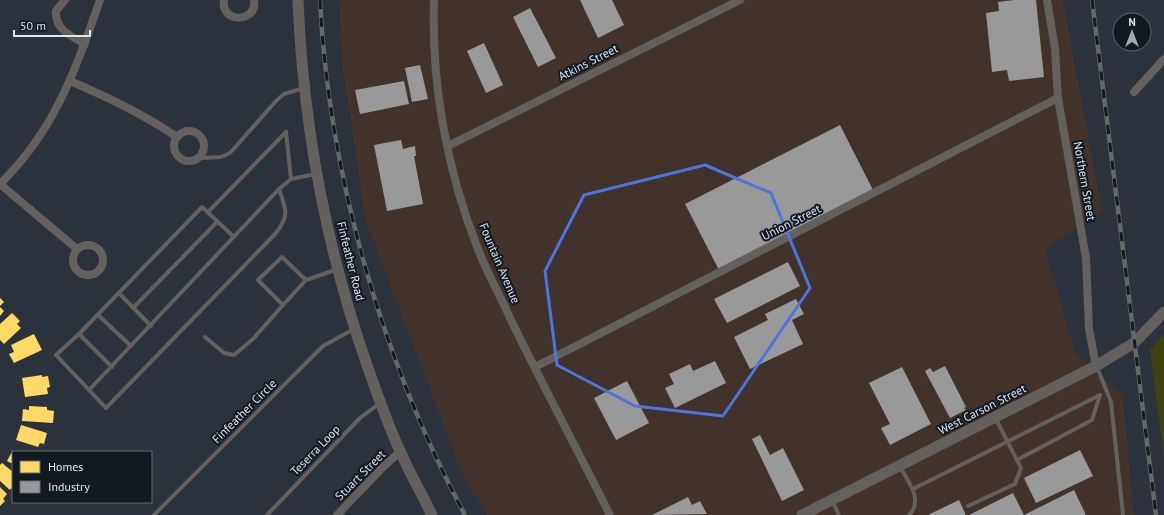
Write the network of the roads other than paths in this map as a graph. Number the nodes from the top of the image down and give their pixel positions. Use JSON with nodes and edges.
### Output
{"nodes":[{"id":1,"x":65,"y":0,"type":"edge"},
{"id":2,"x":100,"y":0,"type":"edge"},
{"id":3,"x":224,"y":0,"type":"edge"},
{"id":4,"x":254,"y":0,"type":"edge"},
{"id":5,"x":298,"y":0,"type":"edge"},
{"id":6,"x":434,"y":0,"type":"edge"},
{"id":7,"x":740,"y":0,"type":"edge"},
{"id":8,"x":1047,"y":0,"type":"edge"},
{"id":9,"x":85,"y":44,"type":"junction"},
{"id":10,"x":1164,"y":59,"type":"edge"},
{"id":11,"x":70,"y":81,"type":"junction"},
{"id":12,"x":304,"y":88,"type":"junction"},
{"id":13,"x":1134,"y":92,"type":"dead end"},
{"id":14,"x":1058,"y":98,"type":"junction"},
{"id":15,"x":176,"y":138,"type":"junction"},
{"id":16,"x":448,"y":146,"type":"junction"},
{"id":17,"x":199,"y":158,"type":"junction"},
{"id":18,"x":318,"y":173,"type":"junction"},
{"id":19,"x":291,"y":179,"type":"junction"},
{"id":20,"x":0,"y":184,"type":"edge"},
{"id":21,"x":280,"y":189,"type":"junction"},
{"id":22,"x":208,"y":212,"type":"junction"},
{"id":23,"x":217,"y":222,"type":"junction"},
{"id":24,"x":234,"y":237,"type":"junction"},
{"id":25,"x":77,"y":250,"type":"dead end"},
{"id":26,"x":338,"y":268,"type":"junction"},
{"id":27,"x":306,"y":280,"type":"junction"},
{"id":28,"x":119,"y":293,"type":"junction"},
{"id":29,"x":283,"y":305,"type":"junction"},
{"id":30,"x":133,"y":308,"type":"junction"},
{"id":31,"x":1164,"y":312,"type":"edge"},
{"id":32,"x":98,"y":315,"type":"junction"},
{"id":33,"x":151,"y":326,"type":"junction"},
{"id":34,"x":354,"y":328,"type":"junction"},
{"id":35,"x":79,"y":334,"type":"junction"},
{"id":36,"x":206,"y":337,"type":"dead end"},
{"id":37,"x":131,"y":346,"type":"junction"},
{"id":38,"x":112,"y":366,"type":"junction"},
{"id":39,"x":1096,"y":366,"type":"junction"},
{"id":40,"x":535,"y":367,"type":"junction"},
{"id":41,"x":89,"y":390,"type":"junction"},
{"id":42,"x":1108,"y":392,"type":"junction"},
{"id":43,"x":1100,"y":395,"type":"junction"},
{"id":44,"x":380,"y":403,"type":"junction"},
{"id":45,"x":995,"y":417,"type":"junction"},
{"id":46,"x":1007,"y":441,"type":"junction"},
{"id":47,"x":400,"y":452,"type":"junction"},
{"id":48,"x":1017,"y":460,"type":"junction"},
{"id":49,"x":899,"y":466,"type":"junction"},
{"id":50,"x":913,"y":489,"type":"junction"},
{"id":51,"x":832,"y":500,"type":"junction"},
{"id":52,"x":968,"y":506,"type":"dead end"},
{"id":53,"x":154,"y":515,"type":"edge"},
{"id":54,"x":267,"y":515,"type":"edge"},
{"id":55,"x":337,"y":515,"type":"edge"},
{"id":56,"x":432,"y":515,"type":"edge"},
{"id":57,"x":610,"y":515,"type":"edge"},
{"id":58,"x":802,"y":515,"type":"edge"},
{"id":59,"x":839,"y":515,"type":"edge"},
{"id":60,"x":909,"y":515,"type":"edge"},
{"id":61,"x":1123,"y":515,"type":"edge"}],
"edges":[{"from":1,"to":9,"type":"street"},
{"from":2,"to":9,"type":"street"},
{"from":3,"to":4,"type":"street"},
{"from":5,"to":12,"type":"street","name":"Finfeather Road"},
{"from":6,"to":16,"type":"street","name":"Fountain Avenue"},
{"from":7,"to":16,"type":"street","name":"Atkins Street"},
{"from":8,"to":14,"type":"street","name":"Northern Street"},
{"from":9,"to":11,"type":"street"},
{"from":10,"to":13,"type":"street"},
{"from":11,"to":15,"type":"street"},
{"from":11,"to":20,"type":"street"},
{"from":12,"to":17,"type":"lane"},
{"from":12,"to":18,"type":"street","name":"Finfeather Road"},
{"from":14,"to":39,"type":"street","name":"Northern Street"},
{"from":14,"to":40,"type":"street","name":"Union Street"},
{"from":15,"to":17,"type":"street"},
{"from":15,"to":17,"type":"street"},
{"from":16,"to":40,"type":"street","name":"Fountain Avenue"},
{"from":18,"to":19,"type":"lane"},
{"from":18,"to":26,"type":"street","name":"Finfeather Road"},
{"from":19,"to":21,"type":"lane"},
{"from":19,"to":22,"type":"lane"},
{"from":20,"to":25,"type":"street"},
{"from":21,"to":24,"type":"lane"},
{"from":21,"to":41,"type":"lane"},
{"from":22,"to":23,"type":"lane"},
{"from":22,"to":28,"type":"lane"},
{"from":23,"to":24,"type":"lane"},
{"from":23,"to":30,"type":"lane"},
{"from":24,"to":33,"type":"lane"},
{"from":26,"to":27,"type":"lane"},
{"from":26,"to":34,"type":"street","name":"Finfeather Road"},
{"from":27,"to":29,"type":"lane"},
{"from":27,"to":29,"type":"lane"},
{"from":28,"to":30,"type":"lane"},
{"from":28,"to":32,"type":"lane"},
{"from":29,"to":36,"type":"lane"},
{"from":30,"to":33,"type":"lane"},
{"from":31,"to":39,"type":"street","name":"West Carson Street"},
{"from":32,"to":35,"type":"lane"},
{"from":32,"to":37,"type":"lane"},
{"from":33,"to":37,"type":"lane"},
{"from":34,"to":44,"type":"street","name":"Finfeather Road"},
{"from":34,"to":53,"type":"lane","name":"Finfeather Circle"},
{"from":35,"to":38,"type":"lane"},
{"from":35,"to":41,"type":"lane"},
{"from":37,"to":38,"type":"lane"},
{"from":38,"to":41,"type":"lane"},
{"from":39,"to":42,"type":"lane"},
{"from":39,"to":45,"type":"street","name":"West Carson Street"},
{"from":40,"to":57,"type":"street","name":"Fountain Avenue"},
{"from":42,"to":43,"type":"lane"},
{"from":42,"to":61,"type":"lane"},
{"from":43,"to":46,"type":"lane"},
{"from":43,"to":48,"type":"lane"},
{"from":44,"to":47,"type":"street","name":"Finfeather Road"},
{"from":44,"to":54,"type":"lane","name":"Teserra Loop"},
{"from":45,"to":46,"type":"lane"},
{"from":45,"to":49,"type":"street","name":"West Carson Street"},
{"from":46,"to":48,"type":"lane"},
{"from":46,"to":50,"type":"lane"},
{"from":47,"to":55,"type":"street","name":"Stuart Street"},
{"from":47,"to":56,"type":"street","name":"Finfeather Road"},
{"from":48,"to":52,"type":"lane"},
{"from":49,"to":50,"type":"lane"},
{"from":49,"to":51,"type":"street","name":"West Carson Street"},
{"from":50,"to":60,"type":"lane"},
{"from":51,"to":58,"type":"street","name":"West Carson Street"},
{"from":51,"to":59,"type":"lane"}]}
